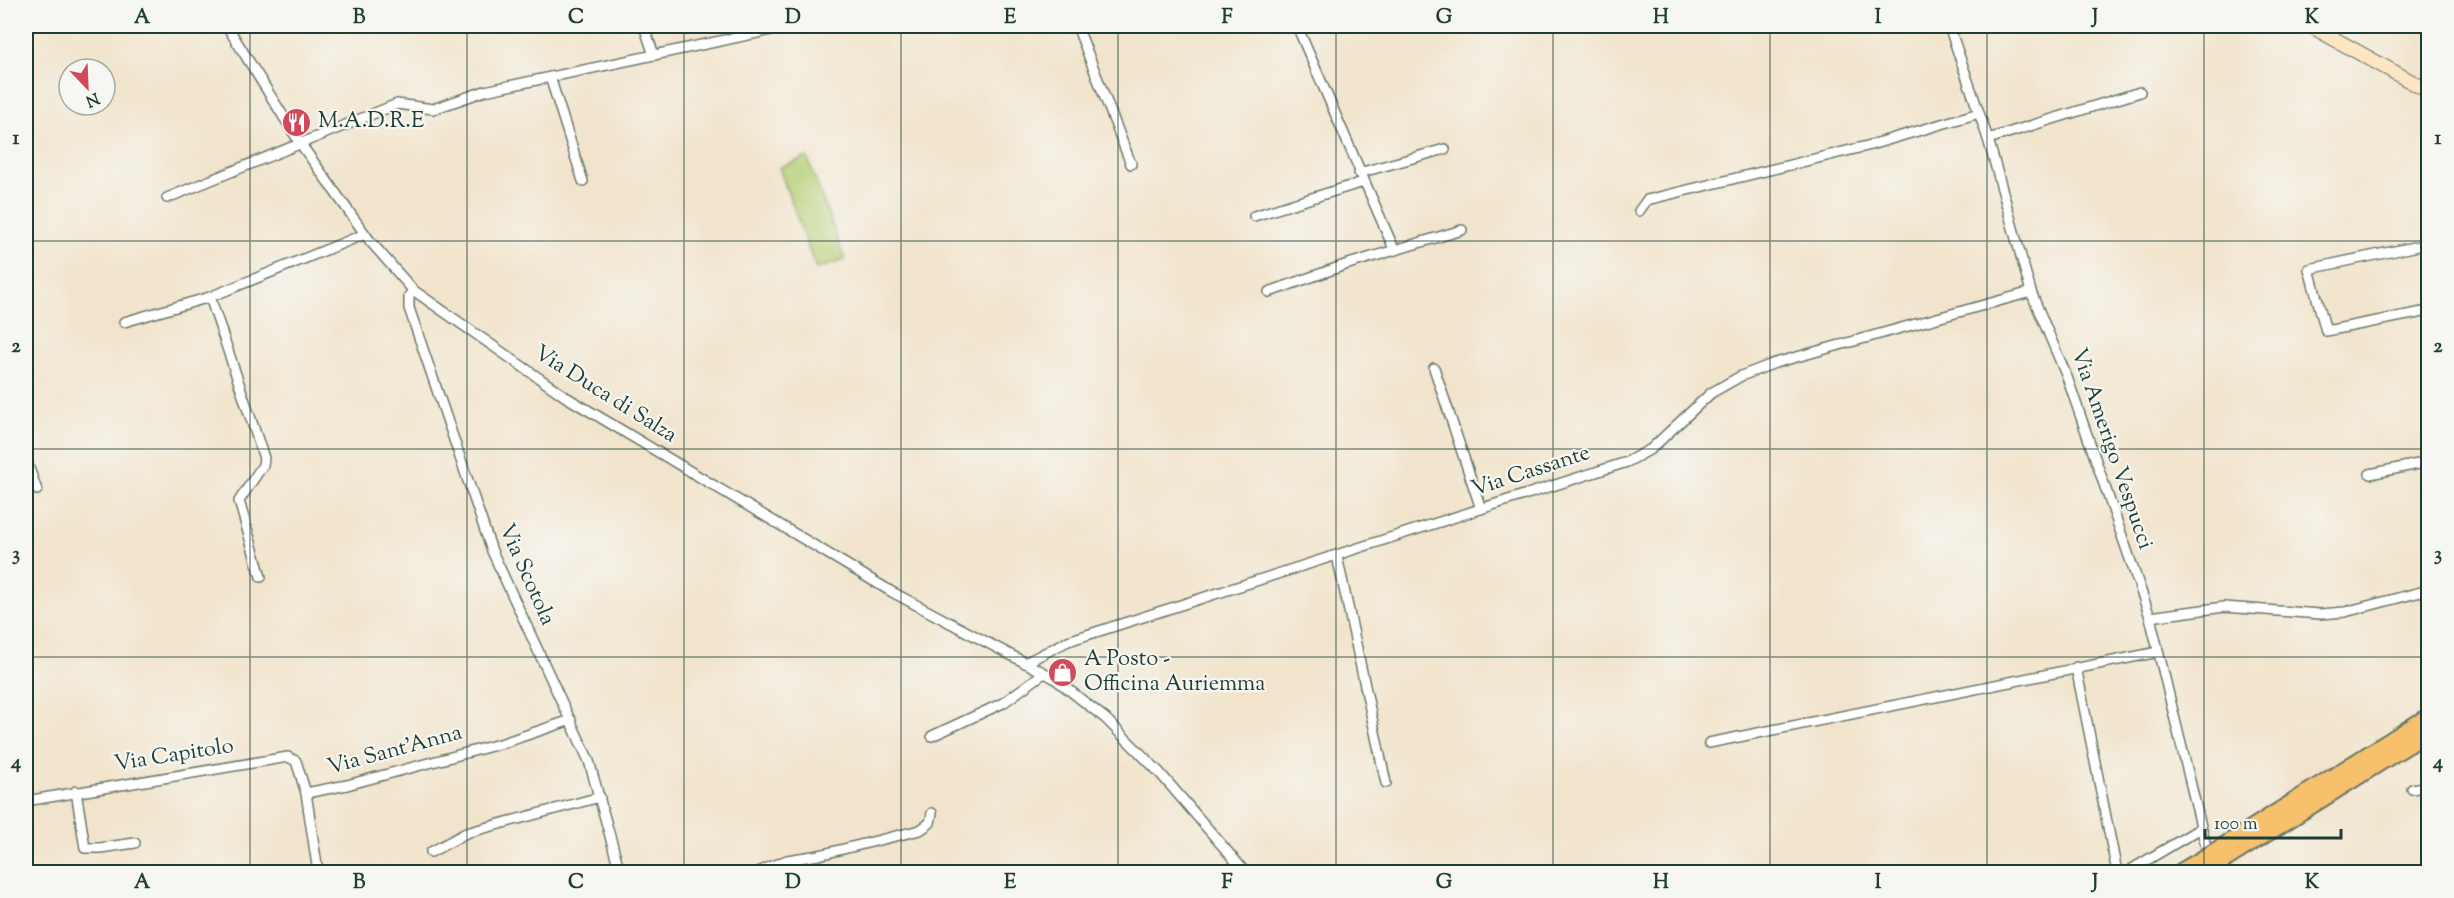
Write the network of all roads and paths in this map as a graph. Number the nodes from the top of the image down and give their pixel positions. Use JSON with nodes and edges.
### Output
{"nodes":[{"id":1,"x":227,"y":26,"type":"edge"},
{"id":2,"x":644,"y":26,"type":"edge"},
{"id":3,"x":790,"y":26,"type":"edge"},
{"id":4,"x":1077,"y":26,"type":"edge"},
{"id":5,"x":1297,"y":26,"type":"edge"},
{"id":6,"x":1949,"y":26,"type":"edge"},
{"id":7,"x":2312,"y":26,"type":"edge"},
{"id":8,"x":654,"y":55,"type":"junction"},
{"id":9,"x":550,"y":77,"type":"junction"},
{"id":10,"x":2428,"y":91,"type":"edge"},
{"id":11,"x":2140,"y":92,"type":"dead end"},
{"id":12,"x":1979,"y":113,"type":"junction"},
{"id":13,"x":1988,"y":139,"type":"junction"},
{"id":14,"x":300,"y":143,"type":"junction"},
{"id":15,"x":1444,"y":149,"type":"dead end"},
{"id":16,"x":1131,"y":164,"type":"dead end"},
{"id":17,"x":1361,"y":177,"type":"junction"},
{"id":18,"x":583,"y":181,"type":"dead end"},
{"id":19,"x":167,"y":198,"type":"dead end"},
{"id":20,"x":1639,"y":211,"type":"dead end"},
{"id":21,"x":1254,"y":216,"type":"dead end"},
{"id":22,"x":1462,"y":230,"type":"dead end"},
{"id":23,"x":365,"y":234,"type":"junction"},
{"id":24,"x":2428,"y":244,"type":"edge"},
{"id":25,"x":1394,"y":249,"type":"junction"},
{"id":26,"x":413,"y":290,"type":"junction"},
{"id":27,"x":1269,"y":292,"type":"dead end"},
{"id":28,"x":2031,"y":292,"type":"junction"},
{"id":29,"x":210,"y":297,"type":"junction"},
{"id":30,"x":2428,"y":311,"type":"edge"},
{"id":31,"x":124,"y":322,"type":"dead end"},
{"id":32,"x":1434,"y":368,"type":"dead end"},
{"id":33,"x":26,"y":460,"type":"edge"},
{"id":34,"x":2428,"y":462,"type":"edge"},
{"id":35,"x":2370,"y":474,"type":"dead end"},
{"id":36,"x":37,"y":490,"type":"dead end"},
{"id":37,"x":1481,"y":509,"type":"junction"},
{"id":38,"x":1337,"y":556,"type":"junction"},
{"id":39,"x":261,"y":577,"type":"dead end"},
{"id":40,"x":2428,"y":590,"type":"edge"},
{"id":41,"x":2150,"y":616,"type":"junction"},
{"id":42,"x":2158,"y":652,"type":"junction"},
{"id":43,"x":1025,"y":663,"type":"junction"},
{"id":44,"x":2076,"y":667,"type":"junction"},
{"id":45,"x":1044,"y":673,"type":"junction"},
{"id":46,"x":2428,"y":717,"type":"edge"},
{"id":47,"x":572,"y":720,"type":"junction"},
{"id":48,"x":2428,"y":732,"type":"edge"},
{"id":49,"x":932,"y":736,"type":"dead end"},
{"id":50,"x":1709,"y":743,"type":"dead end"},
{"id":51,"x":1386,"y":783,"type":"dead end"},
{"id":52,"x":2428,"y":786,"type":"edge"},
{"id":53,"x":2412,"y":789,"type":"dead end"},
{"id":54,"x":76,"y":791,"type":"junction"},
{"id":55,"x":306,"y":792,"type":"junction"},
{"id":56,"x":600,"y":796,"type":"junction"},
{"id":57,"x":26,"y":801,"type":"edge"},
{"id":58,"x":932,"y":813,"type":"dead end"},
{"id":59,"x":2201,"y":828,"type":"junction"},
{"id":60,"x":135,"y":843,"type":"dead end"},
{"id":61,"x":431,"y":852,"type":"dead end"},
{"id":62,"x":2225,"y":852,"type":"junction"},
{"id":63,"x":2193,"y":870,"type":"edge"},
{"id":64,"x":318,"y":873,"type":"edge"},
{"id":65,"x":620,"y":873,"type":"edge"},
{"id":66,"x":758,"y":873,"type":"edge"},
{"id":67,"x":1245,"y":873,"type":"edge"},
{"id":68,"x":2117,"y":873,"type":"edge"},
{"id":69,"x":2127,"y":873,"type":"edge"},
{"id":70,"x":2213,"y":873,"type":"edge"}],
"edges":[{"from":1,"to":14,"type":"street","name":"Via Duca di Salza"},
{"from":2,"to":8,"type":"street"},
{"from":3,"to":8,"type":"street"},
{"from":4,"to":16,"type":"street"},
{"from":5,"to":17,"type":"street"},
{"from":6,"to":12,"type":"street","name":"Via Amerigo Vespucci"},
{"from":7,"to":10,"type":"street"},
{"from":8,"to":9,"type":"street"},
{"from":9,"to":14,"type":"street"},
{"from":9,"to":18,"type":"street"},
{"from":11,"to":13,"type":"street"},
{"from":12,"to":13,"type":"street","name":"Via Amerigo Vespucci"},
{"from":12,"to":20,"type":"street"},
{"from":13,"to":28,"type":"street","name":"Via Amerigo Vespucci"},
{"from":14,"to":19,"type":"street"},
{"from":14,"to":23,"type":"street","name":"Via Duca di Salza"},
{"from":15,"to":17,"type":"street"},
{"from":17,"to":21,"type":"street"},
{"from":17,"to":25,"type":"street"},
{"from":22,"to":25,"type":"street"},
{"from":23,"to":26,"type":"street","name":"Via Duca di Salza"},
{"from":23,"to":29,"type":"street"},
{"from":24,"to":30,"type":"street"},
{"from":25,"to":27,"type":"street"},
{"from":26,"to":43,"type":"street","name":"Via Duca di Salza"},
{"from":26,"to":47,"type":"street","name":"Via Scotola"},
{"from":28,"to":37,"type":"street","name":"Via Cassante"},
{"from":28,"to":41,"type":"street","name":"Via Amerigo Vespucci"},
{"from":29,"to":31,"type":"street"},
{"from":29,"to":39,"type":"street"},
{"from":32,"to":37,"type":"street"},
{"from":33,"to":36,"type":"street"},
{"from":34,"to":35,"type":"street"},
{"from":37,"to":38,"type":"street","name":"Via Cassante"},
{"from":38,"to":43,"type":"street","name":"Via Cassante"},
{"from":38,"to":51,"type":"street"},
{"from":40,"to":41,"type":"street"},
{"from":41,"to":42,"type":"street","name":"Via Amerigo Vespucci"},
{"from":42,"to":44,"type":"street"},
{"from":42,"to":59,"type":"street","name":"Via Amerigo Vespucci"},
{"from":43,"to":45,"type":"street","name":"Via Duca di Salza"},
{"from":44,"to":50,"type":"street"},
{"from":44,"to":68,"type":"street"},
{"from":45,"to":49,"type":"street"},
{"from":45,"to":67,"type":"street","name":"Via Duca di Salza"},
{"from":46,"to":62,"type":"highway"},
{"from":47,"to":55,"type":"street","name":"Via Sant'Anna"},
{"from":47,"to":56,"type":"street","name":"Via Scotola"},
{"from":48,"to":62,"type":"highway"},
{"from":52,"to":53,"type":"street"},
{"from":54,"to":55,"type":"street","name":"Via Capitolo"},
{"from":54,"to":57,"type":"street","name":"Via Capitolo"},
{"from":54,"to":60,"type":"street"},
{"from":55,"to":64,"type":"street","name":"Via Sant'Anna"},
{"from":56,"to":61,"type":"street"},
{"from":56,"to":65,"type":"street","name":"Via Scotola"},
{"from":58,"to":66,"type":"street"},
{"from":59,"to":69,"type":"street"},
{"from":59,"to":70,"type":"street","name":"Via Amerigo Vespucci"},
{"from":62,"to":63,"type":"highway","bridge":true}]}
